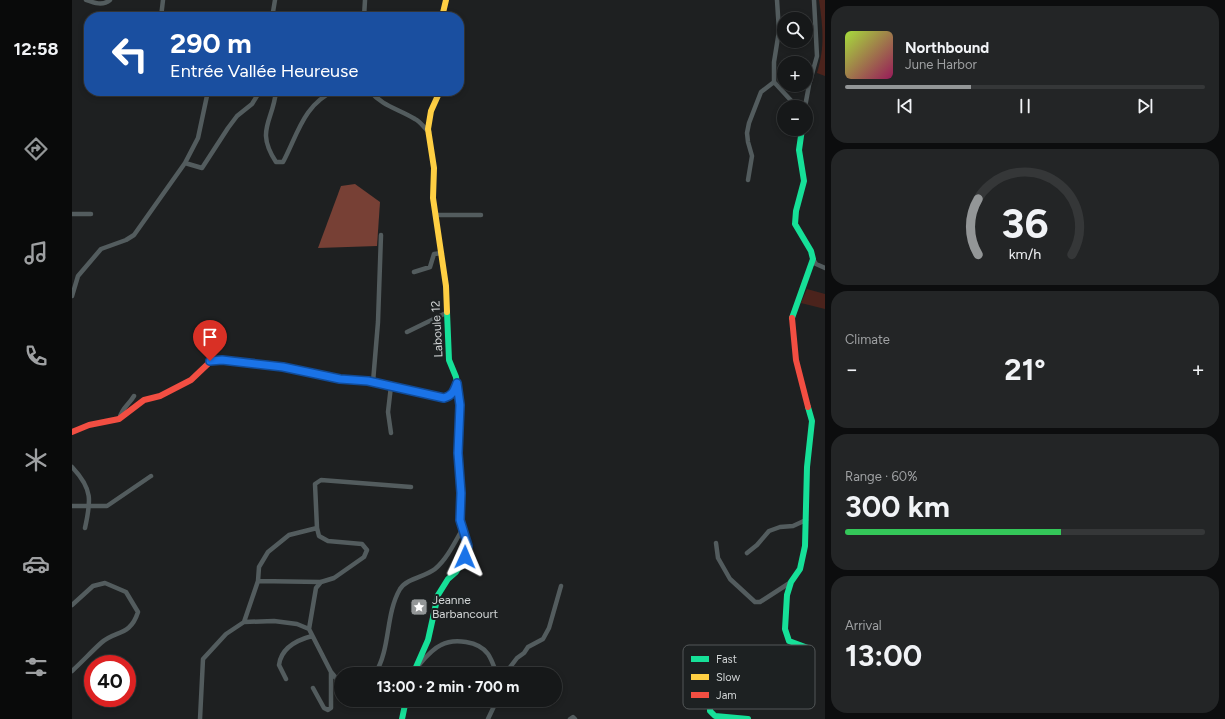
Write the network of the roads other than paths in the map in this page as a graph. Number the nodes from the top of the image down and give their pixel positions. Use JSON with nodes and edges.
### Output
{"nodes":[{"id":1,"x":86,"y":0,"type":"edge"},
{"id":2,"x":110,"y":0,"type":"edge"},
{"id":3,"x":163,"y":0,"type":"edge"},
{"id":4,"x":275,"y":0,"type":"edge"},
{"id":5,"x":365,"y":0,"type":"edge"},
{"id":6,"x":446,"y":0,"type":"edge"},
{"id":7,"x":777,"y":0,"type":"edge"},
{"id":8,"x":814,"y":0,"type":"edge"},
{"id":9,"x":162,"y":12,"type":"edge"},
{"id":10,"x":273,"y":12,"type":"edge"},
{"id":11,"x":364,"y":12,"type":"edge"},
{"id":12,"x":443,"y":12,"type":"edge"},
{"id":13,"x":774,"y":82,"type":"junction"},
{"id":14,"x":207,"y":96,"type":"edge"},
{"id":15,"x":257,"y":96,"type":"edge"},
{"id":16,"x":275,"y":96,"type":"edge"},
{"id":17,"x":325,"y":96,"type":"edge"},
{"id":18,"x":374,"y":96,"type":"edge"},
{"id":19,"x":438,"y":96,"type":"edge"},
{"id":20,"x":791,"y":100,"type":"edge"},
{"id":21,"x":806,"y":100,"type":"edge"},
{"id":22,"x":429,"y":119,"type":"junction"},
{"id":23,"x":420,"y":122,"type":"junction"},
{"id":24,"x":429,"y":132,"type":"junction"},
{"id":25,"x":801,"y":136,"type":"edge"},
{"id":26,"x":185,"y":163,"type":"junction"},
{"id":27,"x":748,"y":180,"type":"dead end"},
{"id":28,"x":72,"y":214,"type":"edge"},
{"id":29,"x":91,"y":214,"type":"dead end"},
{"id":30,"x":435,"y":215,"type":"junction"},
{"id":31,"x":481,"y":215,"type":"dead end"},
{"id":32,"x":381,"y":235,"type":"dead end"},
{"id":33,"x":442,"y":253,"type":"junction"},
{"id":34,"x":813,"y":260,"type":"junction"},
{"id":35,"x":825,"y":268,"type":"edge"},
{"id":36,"x":414,"y":272,"type":"dead end"},
{"id":37,"x":72,"y":296,"type":"edge"},
{"id":38,"x":446,"y":313,"type":"junction"},
{"id":39,"x":407,"y":332,"type":"dead end"},
{"id":40,"x":373,"y":382,"type":"junction"},
{"id":41,"x":457,"y":383,"type":"junction"},
{"id":42,"x":391,"y":386,"type":"junction"},
{"id":43,"x":134,"y":396,"type":"dead end"},
{"id":44,"x":119,"y":418,"type":"junction"},
{"id":45,"x":72,"y":432,"type":"edge"},
{"id":46,"x":391,"y":433,"type":"dead end"},
{"id":47,"x":72,"y":467,"type":"edge"},
{"id":48,"x":151,"y":476,"type":"dead end"},
{"id":49,"x":411,"y":487,"type":"dead end"},
{"id":50,"x":72,"y":506,"type":"edge"},
{"id":51,"x":90,"y":506,"type":"junction"},
{"id":52,"x":806,"y":520,"type":"junction"},
{"id":53,"x":85,"y":528,"type":"dead end"},
{"id":54,"x":317,"y":528,"type":"junction"},
{"id":55,"x":463,"y":528,"type":"junction"},
{"id":56,"x":716,"y":543,"type":"dead end"},
{"id":57,"x":747,"y":553,"type":"dead end"},
{"id":58,"x":258,"y":580,"type":"junction"},
{"id":59,"x":321,"y":582,"type":"junction"},
{"id":60,"x":791,"y":582,"type":"junction"},
{"id":61,"x":561,"y":586,"type":"dead end"},
{"id":62,"x":72,"y":605,"type":"edge"},
{"id":63,"x":244,"y":622,"type":"junction"},
{"id":64,"x":309,"y":628,"type":"junction"},
{"id":65,"x":312,"y":636,"type":"junction"},
{"id":66,"x":800,"y":645,"type":"edge"},
{"id":67,"x":378,"y":667,"type":"edge"},
{"id":68,"x":416,"y":667,"type":"edge"},
{"id":69,"x":418,"y":667,"type":"edge"},
{"id":70,"x":494,"y":667,"type":"edge"},
{"id":71,"x":510,"y":667,"type":"edge"},
{"id":72,"x":72,"y":672,"type":"edge"},
{"id":73,"x":331,"y":672,"type":"junction"},
{"id":74,"x":334,"y":676,"type":"edge"},
{"id":75,"x":286,"y":679,"type":"dead end"},
{"id":76,"x":314,"y":688,"type":"dead end"},
{"id":77,"x":405,"y":707,"type":"edge"},
{"id":78,"x":494,"y":707,"type":"edge"},
{"id":79,"x":710,"y":709,"type":"edge"},
{"id":80,"x":200,"y":719,"type":"edge"},
{"id":81,"x":402,"y":719,"type":"edge"},
{"id":82,"x":488,"y":719,"type":"edge"},
{"id":83,"x":570,"y":719,"type":"edge"},
{"id":84,"x":574,"y":719,"type":"edge"},
{"id":85,"x":748,"y":719,"type":"edge"}],
"edges":[{"from":1,"to":2,"type":"street"},
{"from":3,"to":9,"type":"street"},
{"from":4,"to":10,"type":"street"},
{"from":5,"to":11,"type":"street"},
{"from":6,"to":12,"type":"street"},
{"from":7,"to":13,"type":"street"},
{"from":8,"to":21,"type":"street"},
{"from":13,"to":20,"type":"street"},
{"from":13,"to":27,"type":"street"},
{"from":14,"to":26,"type":"street"},
{"from":15,"to":26,"type":"street"},
{"from":16,"to":17,"type":"street"},
{"from":18,"to":23,"type":"street"},
{"from":19,"to":22,"type":"street","name":"Laboule 12"},
{"from":22,"to":23,"type":"street"},
{"from":22,"to":24,"type":"street","name":"Laboule 12"},
{"from":23,"to":24,"type":"street"},
{"from":24,"to":30,"type":"street","name":"Laboule 12"},
{"from":25,"to":34,"type":"street"},
{"from":26,"to":37,"type":"street"},
{"from":28,"to":29,"type":"street"},
{"from":30,"to":31,"type":"street"},
{"from":30,"to":33,"type":"street","name":"Laboule 12"},
{"from":32,"to":40,"type":"street"},
{"from":33,"to":36,"type":"street"},
{"from":33,"to":38,"type":"street","name":"Laboule 12"},
{"from":34,"to":35,"type":"street"},
{"from":34,"to":52,"type":"street"},
{"from":38,"to":39,"type":"street"},
{"from":38,"to":41,"type":"street","name":"Laboule 12"},
{"from":40,"to":42,"type":"street"},
{"from":40,"to":44,"type":"street"},
{"from":41,"to":42,"type":"street"},
{"from":41,"to":55,"type":"street","name":"Laboule 12"},
{"from":42,"to":46,"type":"street"},
{"from":43,"to":44,"type":"street"},
{"from":44,"to":45,"type":"street"},
{"from":47,"to":51,"type":"street"},
{"from":48,"to":51,"type":"street"},
{"from":49,"to":54,"type":"street"},
{"from":50,"to":51,"type":"street"},
{"from":51,"to":53,"type":"street"},
{"from":52,"to":57,"type":"street"},
{"from":52,"to":60,"type":"street"},
{"from":54,"to":58,"type":"street"},
{"from":54,"to":59,"type":"street"},
{"from":55,"to":67,"type":"street"},
{"from":55,"to":68,"type":"street","name":"Laboule 12"},
{"from":56,"to":60,"type":"street"},
{"from":58,"to":59,"type":"street"},
{"from":58,"to":63,"type":"street"},
{"from":59,"to":64,"type":"street"},
{"from":60,"to":66,"type":"street"},
{"from":61,"to":71,"type":"street"},
{"from":62,"to":72,"type":"street"},
{"from":63,"to":64,"type":"street"},
{"from":63,"to":80,"type":"street"},
{"from":64,"to":65,"type":"street"},
{"from":65,"to":73,"type":"street"},
{"from":65,"to":75,"type":"street"},
{"from":69,"to":70,"type":"street"},
{"from":73,"to":74,"type":"street"},
{"from":73,"to":76,"type":"street"},
{"from":77,"to":81,"type":"street"},
{"from":78,"to":82,"type":"street"},
{"from":79,"to":85,"type":"street"},
{"from":83,"to":84,"type":"street"}]}
